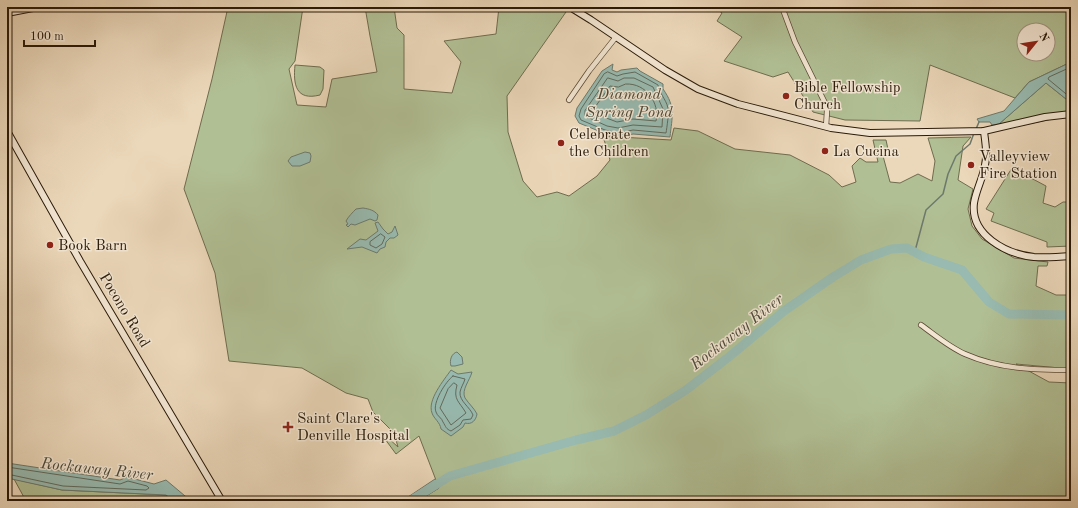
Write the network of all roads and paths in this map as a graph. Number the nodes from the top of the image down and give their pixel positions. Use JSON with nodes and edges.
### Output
{"nodes":[{"id":1,"x":38,"y":7,"type":"edge"},
{"id":2,"x":570,"y":7,"type":"edge"},
{"id":3,"x":782,"y":7,"type":"edge"},
{"id":4,"x":7,"y":12,"type":"edge"},
{"id":5,"x":616,"y":37,"type":"junction"},
{"id":6,"x":569,"y":100,"type":"dead end"},
{"id":7,"x":1071,"y":114,"type":"edge"},
{"id":8,"x":826,"y":127,"type":"junction"},
{"id":9,"x":7,"y":130,"type":"edge"},
{"id":10,"x":981,"y":131,"type":"junction"},
{"id":11,"x":1071,"y":256,"type":"edge"},
{"id":12,"x":921,"y":325,"type":"dead end"},
{"id":13,"x":1071,"y":370,"type":"edge"},
{"id":14,"x":222,"y":501,"type":"edge"}],
"edges":[{"from":1,"to":4,"type":"street"},
{"from":2,"to":5,"type":"street"},
{"from":3,"to":8,"type":"street"},
{"from":5,"to":6,"type":"street"},
{"from":5,"to":8,"type":"street"},
{"from":7,"to":10,"type":"street"},
{"from":8,"to":10,"type":"street"},
{"from":9,"to":14,"type":"street","name":"Pocono Road"},
{"from":10,"to":11,"type":"street"},
{"from":12,"to":13,"type":"street"}]}
